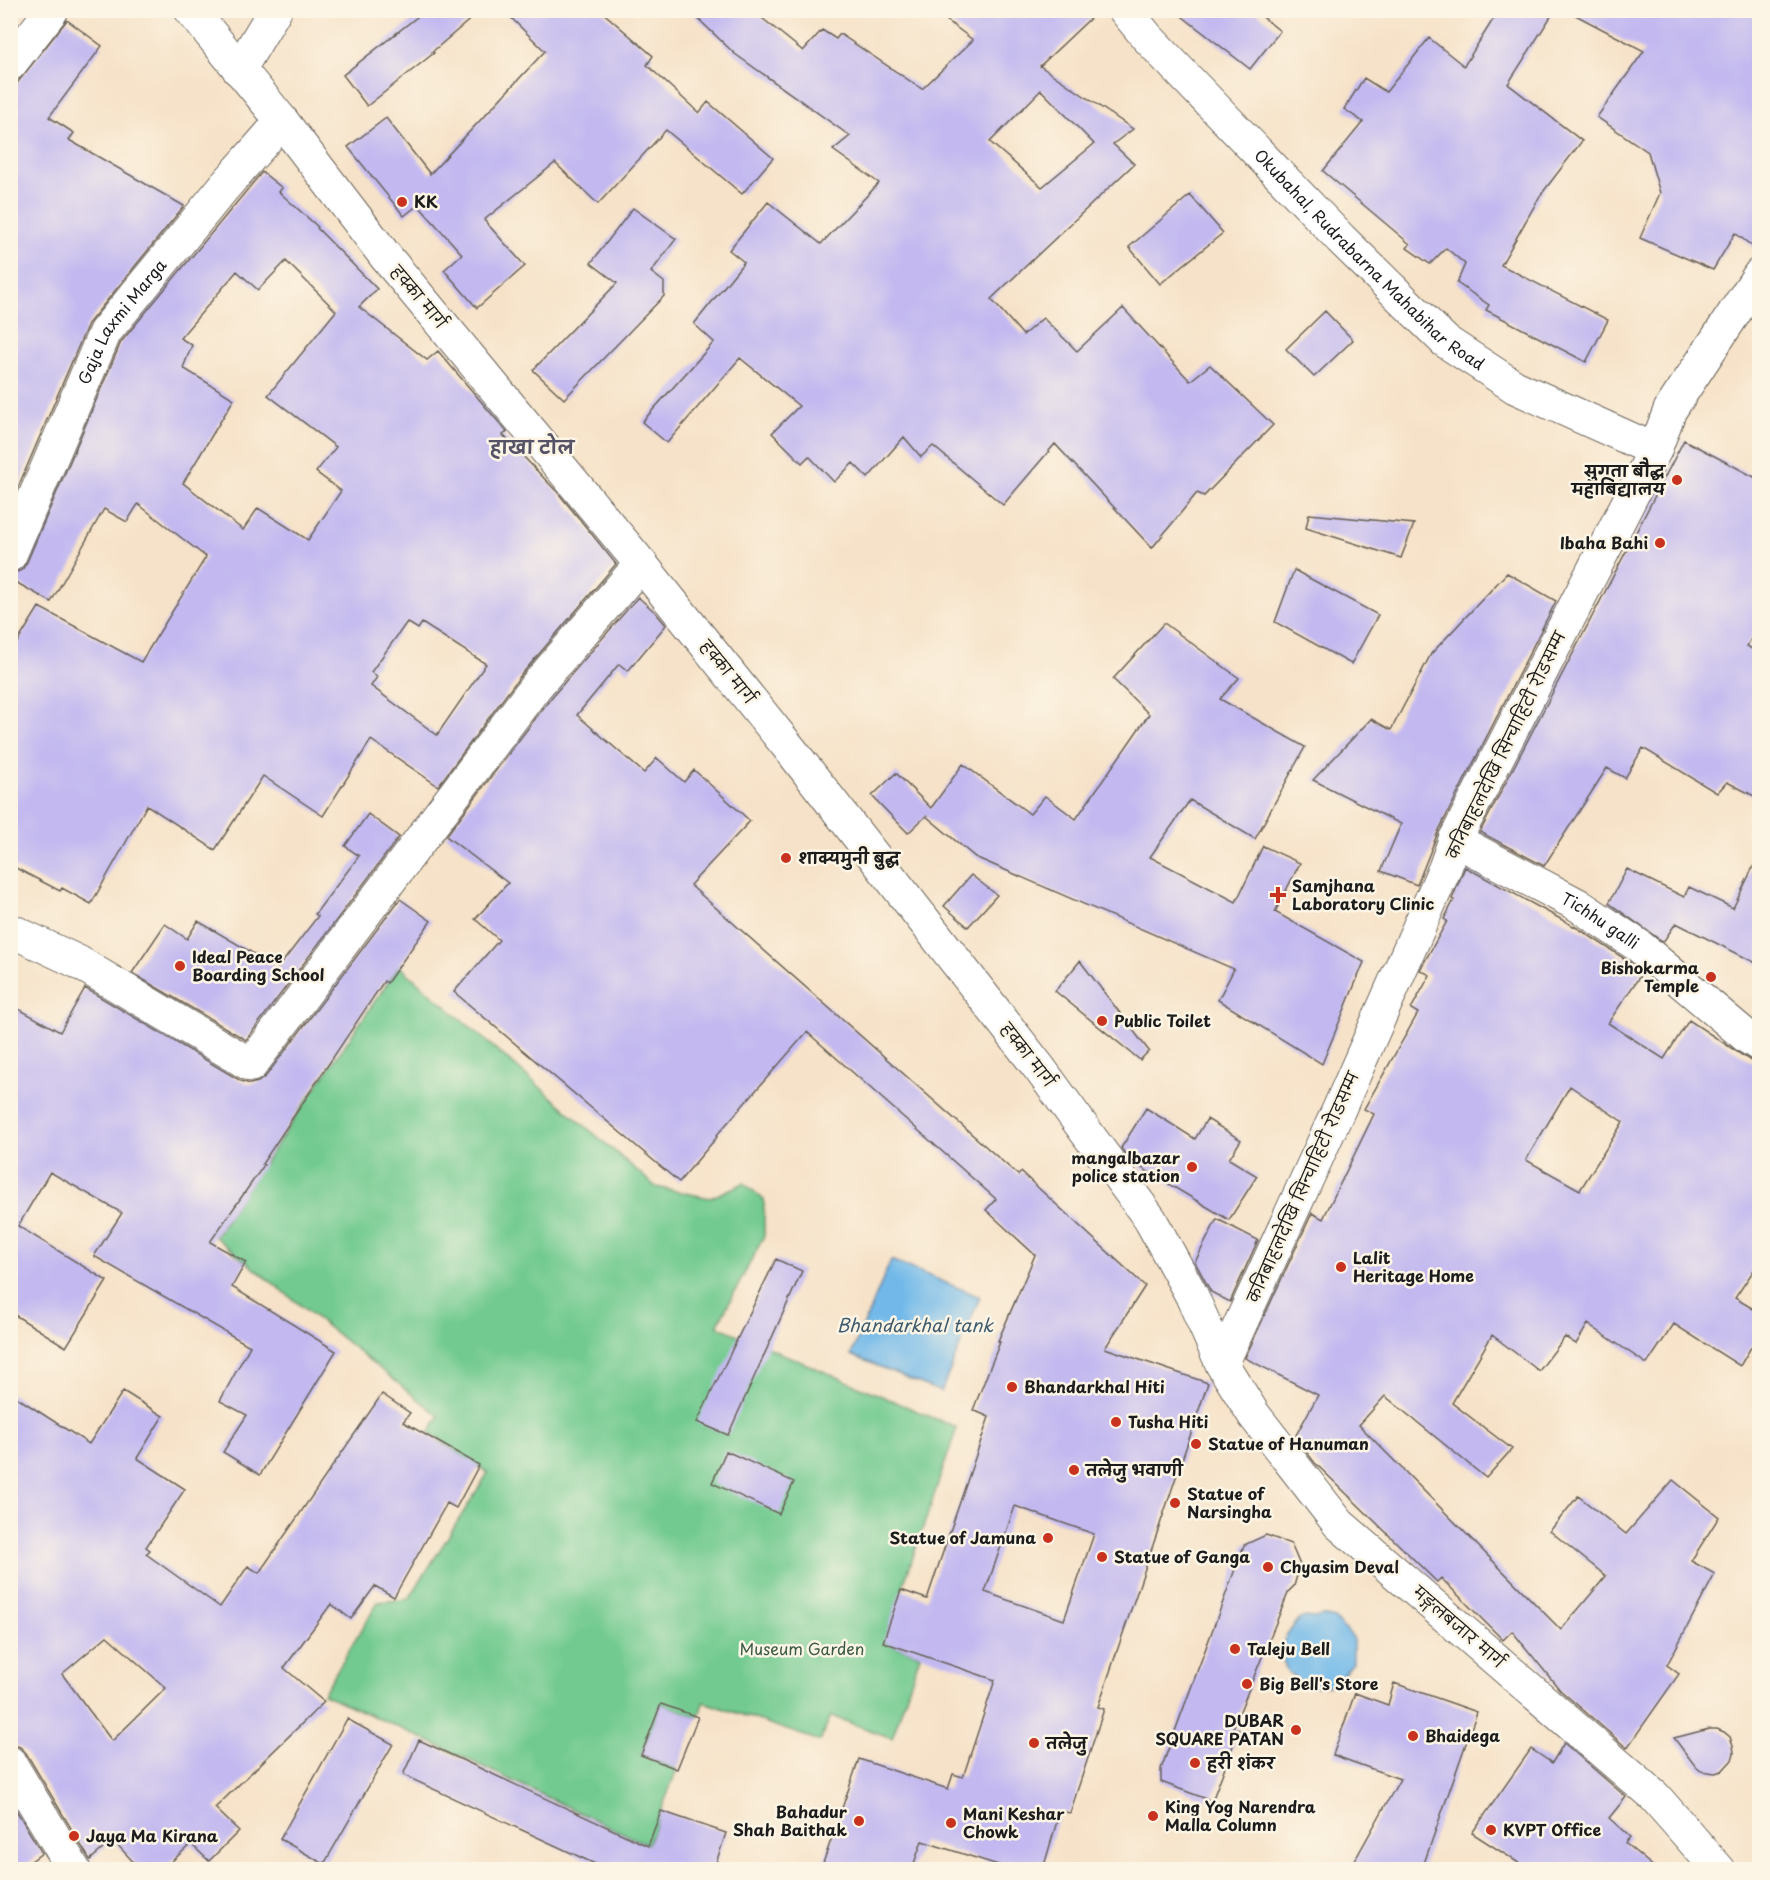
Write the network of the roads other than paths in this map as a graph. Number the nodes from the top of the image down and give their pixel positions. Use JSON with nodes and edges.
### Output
{"nodes":[{"id":1,"x":52,"y":10,"type":"edge"},
{"id":2,"x":191,"y":10,"type":"edge"},
{"id":3,"x":275,"y":10,"type":"edge"},
{"id":4,"x":1125,"y":10,"type":"edge"},
{"id":5,"x":10,"y":63,"type":"edge"},
{"id":6,"x":239,"y":70,"type":"junction"},
{"id":7,"x":282,"y":121,"type":"junction"},
{"id":8,"x":1760,"y":274,"type":"edge"},
{"id":9,"x":1655,"y":450,"type":"junction"},
{"id":10,"x":10,"y":555,"type":"edge"},
{"id":11,"x":641,"y":564,"type":"junction"},
{"id":12,"x":1455,"y":840,"type":"junction"},
{"id":13,"x":10,"y":930,"type":"edge"},
{"id":14,"x":1760,"y":1045,"type":"edge"},
{"id":15,"x":1222,"y":1364,"type":"junction"},
{"id":16,"x":10,"y":1763,"type":"edge"},
{"id":17,"x":74,"y":1869,"type":"edge"},
{"id":18,"x":1719,"y":1869,"type":"edge"}],
"edges":[{"from":1,"to":5,"type":"street"},
{"from":2,"to":6,"type":"street","name":"हक्का मार्ग"},
{"from":3,"to":6,"type":"street"},
{"from":4,"to":9,"type":"street","name":"Okubahal, Rudrabarna Mahabihar Road"},
{"from":6,"to":7,"type":"street","name":"हक्का मार्ग"},
{"from":7,"to":10,"type":"street","name":"Gaja Laxmi Marga"},
{"from":7,"to":11,"type":"street","name":"हक्का मार्ग"},
{"from":8,"to":9,"type":"street","name":"कनिबाहलदेखि सिन्चाहिटी रोडसम्म"},
{"from":9,"to":12,"type":"street","name":"कनिबाहलदेखि सिन्चाहिटी रोडसम्म"},
{"from":11,"to":13,"type":"street"},
{"from":11,"to":15,"type":"street","name":"हक्का मार्ग"},
{"from":12,"to":14,"type":"street","name":"Tichhu galli"},
{"from":12,"to":15,"type":"street","name":"कनिबाहलदेखि सिन्चाहिटी रोडसम्म"},
{"from":15,"to":18,"type":"street","name":"मङ्गलबजार मार्ग"},
{"from":16,"to":17,"type":"street"}]}
